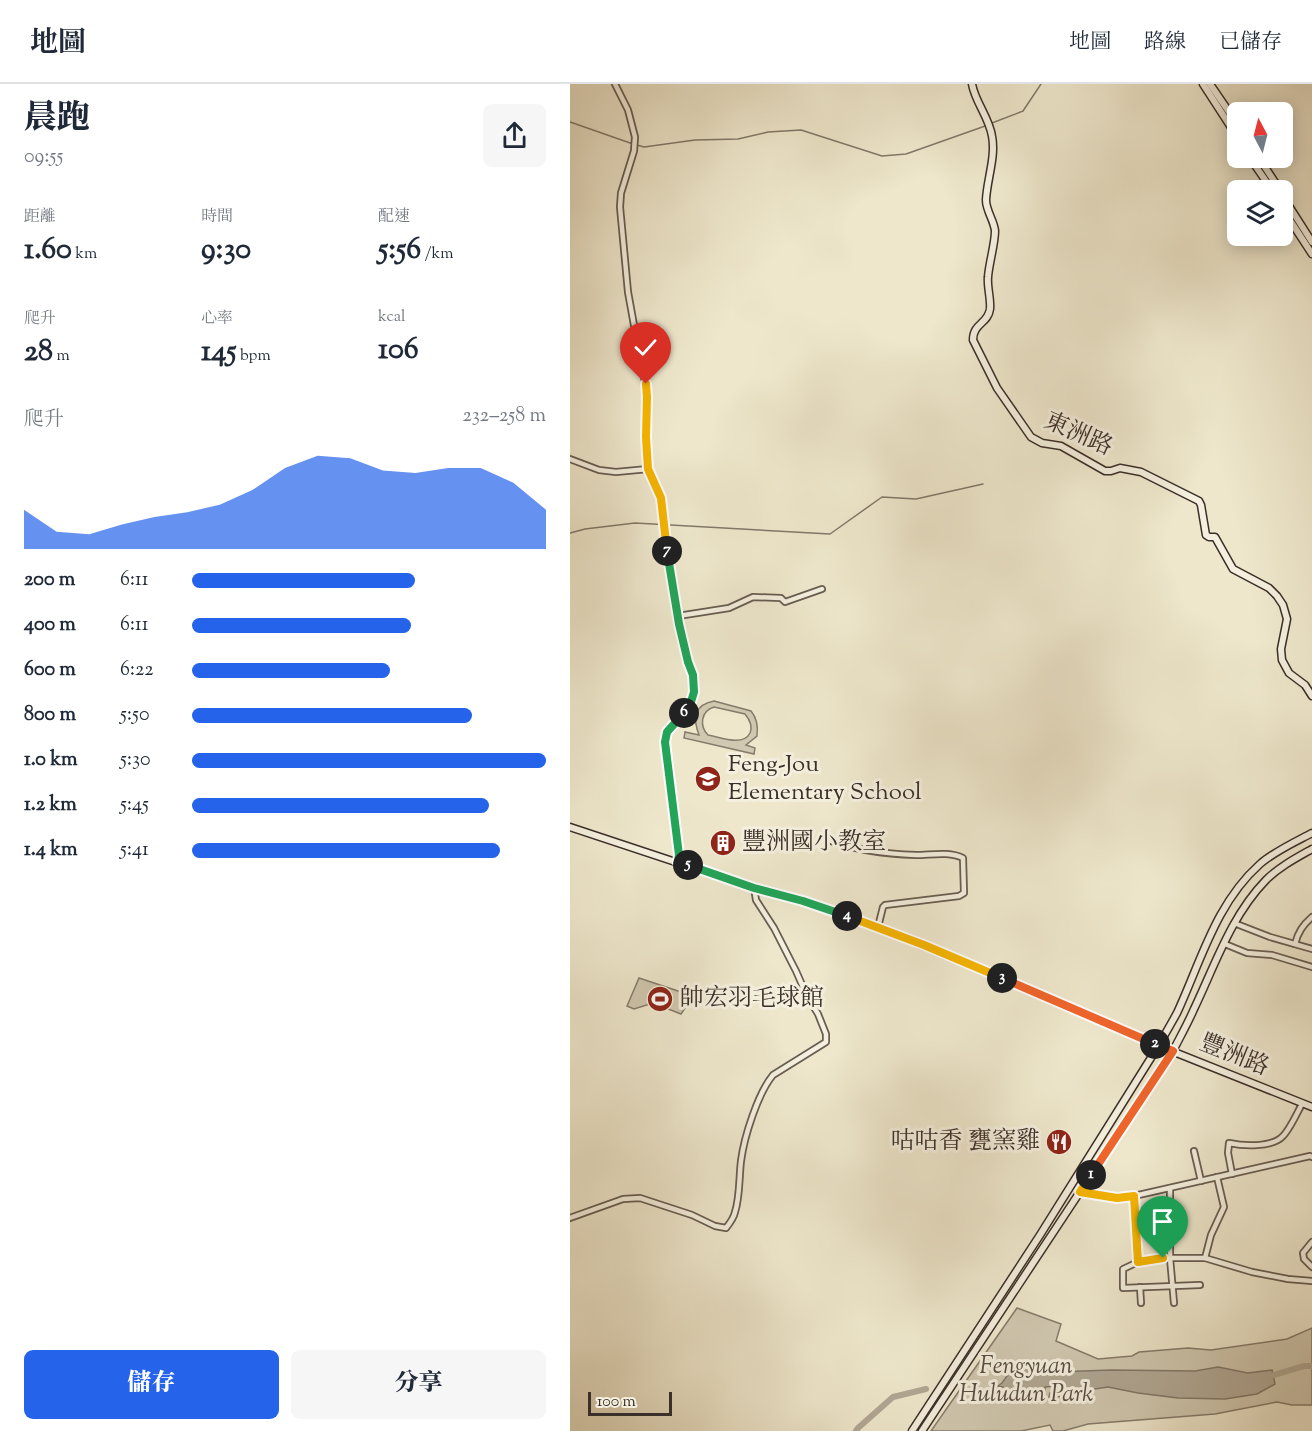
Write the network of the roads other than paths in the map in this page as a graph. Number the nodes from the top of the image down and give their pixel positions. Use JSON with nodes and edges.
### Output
{"nodes":[{"id":1,"x":615,"y":84,"type":"edge"},
{"id":2,"x":972,"y":84,"type":"edge"},
{"id":3,"x":1203,"y":84,"type":"edge"},
{"id":4,"x":1210,"y":84,"type":"edge"},
{"id":5,"x":1227,"y":109,"type":"edge"},
{"id":6,"x":1227,"y":121,"type":"edge"},
{"id":7,"x":1293,"y":212,"type":"edge"},
{"id":8,"x":1293,"y":225,"type":"edge"},
{"id":9,"x":1312,"y":242,"type":"edge"},
{"id":10,"x":1312,"y":254,"type":"edge"},
{"id":11,"x":570,"y":459,"type":"edge"},
{"id":12,"x":648,"y":469,"type":"junction"},
{"id":13,"x":822,"y":589,"type":"dead end"},
{"id":14,"x":678,"y":616,"type":"junction"},
{"id":15,"x":1312,"y":696,"type":"edge"},
{"id":16,"x":570,"y":827,"type":"edge"},
{"id":17,"x":1312,"y":833,"type":"edge"},
{"id":18,"x":831,"y":841,"type":"dead end"},
{"id":19,"x":1312,"y":849,"type":"edge"},
{"id":20,"x":678,"y":862,"type":"junction"},
{"id":21,"x":754,"y":888,"type":"junction"},
{"id":22,"x":1312,"y":917,"type":"edge"},
{"id":23,"x":1234,"y":923,"type":"junction"},
{"id":24,"x":878,"y":927,"type":"junction"},
{"id":25,"x":1225,"y":944,"type":"junction"},
{"id":26,"x":1295,"y":944,"type":"junction"},
{"id":27,"x":1312,"y":949,"type":"edge"},
{"id":28,"x":1312,"y":967,"type":"edge"},
{"id":29,"x":1158,"y":1045,"type":"junction"},
{"id":30,"x":1173,"y":1051,"type":"junction"},
{"id":31,"x":1302,"y":1104,"type":"junction"},
{"id":32,"x":1312,"y":1107,"type":"edge"},
{"id":33,"x":1194,"y":1151,"type":"dead end"},
{"id":34,"x":1311,"y":1156,"type":"edge"},
{"id":35,"x":1232,"y":1174,"type":"junction"},
{"id":36,"x":1217,"y":1177,"type":"junction"},
{"id":37,"x":1201,"y":1181,"type":"junction"},
{"id":38,"x":1170,"y":1188,"type":"junction"},
{"id":39,"x":1080,"y":1192,"type":"junction"},
{"id":40,"x":1134,"y":1196,"type":"junction"},
{"id":41,"x":570,"y":1218,"type":"edge"},
{"id":42,"x":1312,"y":1242,"type":"edge"},
{"id":43,"x":1170,"y":1258,"type":"junction"},
{"id":44,"x":1204,"y":1258,"type":"junction"},
{"id":45,"x":1138,"y":1262,"type":"junction"},
{"id":46,"x":1312,"y":1267,"type":"edge"},
{"id":47,"x":1312,"y":1281,"type":"edge"},
{"id":48,"x":1200,"y":1286,"type":"dead end"},
{"id":49,"x":1140,"y":1287,"type":"junction"},
{"id":50,"x":1172,"y":1287,"type":"junction"},
{"id":51,"x":1174,"y":1303,"type":"dead end"},
{"id":52,"x":1141,"y":1304,"type":"dead end"},
{"id":53,"x":912,"y":1431,"type":"edge"},
{"id":54,"x":922,"y":1431,"type":"edge"}],
"edges":[{"from":1,"to":12,"type":"street"},
{"from":2,"to":15,"type":"street","name":"東洲路"},
{"from":3,"to":6,"type":"street"},
{"from":4,"to":5,"type":"street"},
{"from":7,"to":9,"type":"street"},
{"from":8,"to":10,"type":"street"},
{"from":11,"to":12,"type":"street"},
{"from":12,"to":14,"type":"street"},
{"from":13,"to":14,"type":"street"},
{"from":14,"to":20,"type":"street"},
{"from":16,"to":20,"type":"street","name":"豐洲路"},
{"from":17,"to":29,"type":"street"},
{"from":18,"to":24,"type":"street"},
{"from":19,"to":23,"type":"street"},
{"from":20,"to":21,"type":"street","name":"豐洲路"},
{"from":21,"to":24,"type":"street","name":"豐洲路"},
{"from":21,"to":41,"type":"street"},
{"from":22,"to":26,"type":"street"},
{"from":23,"to":25,"type":"street"},
{"from":23,"to":26,"type":"street"},
{"from":24,"to":29,"type":"street","name":"豐洲路"},
{"from":25,"to":28,"type":"street"},
{"from":25,"to":30,"type":"street"},
{"from":26,"to":27,"type":"street"},
{"from":29,"to":30,"type":"street","name":"豐洲路"},
{"from":29,"to":53,"type":"street"},
{"from":30,"to":31,"type":"street","name":"豐洲路"},
{"from":30,"to":39,"type":"street"},
{"from":31,"to":32,"type":"street","name":"豐洲路"},
{"from":31,"to":35,"type":"street"},
{"from":33,"to":37,"type":"street"},
{"from":34,"to":35,"type":"street"},
{"from":35,"to":36,"type":"street"},
{"from":36,"to":37,"type":"street"},
{"from":36,"to":44,"type":"street"},
{"from":37,"to":38,"type":"street"},
{"from":38,"to":40,"type":"street"},
{"from":38,"to":43,"type":"street"},
{"from":39,"to":40,"type":"street"},
{"from":39,"to":54,"type":"street"},
{"from":40,"to":45,"type":"street"},
{"from":42,"to":46,"type":"street"},
{"from":43,"to":44,"type":"street"},
{"from":43,"to":45,"type":"street"},
{"from":43,"to":50,"type":"street"},
{"from":44,"to":47,"type":"street"},
{"from":45,"to":49,"type":"street"},
{"from":48,"to":50,"type":"street"},
{"from":49,"to":50,"type":"street"},
{"from":49,"to":52,"type":"street"},
{"from":50,"to":51,"type":"street"}]}
